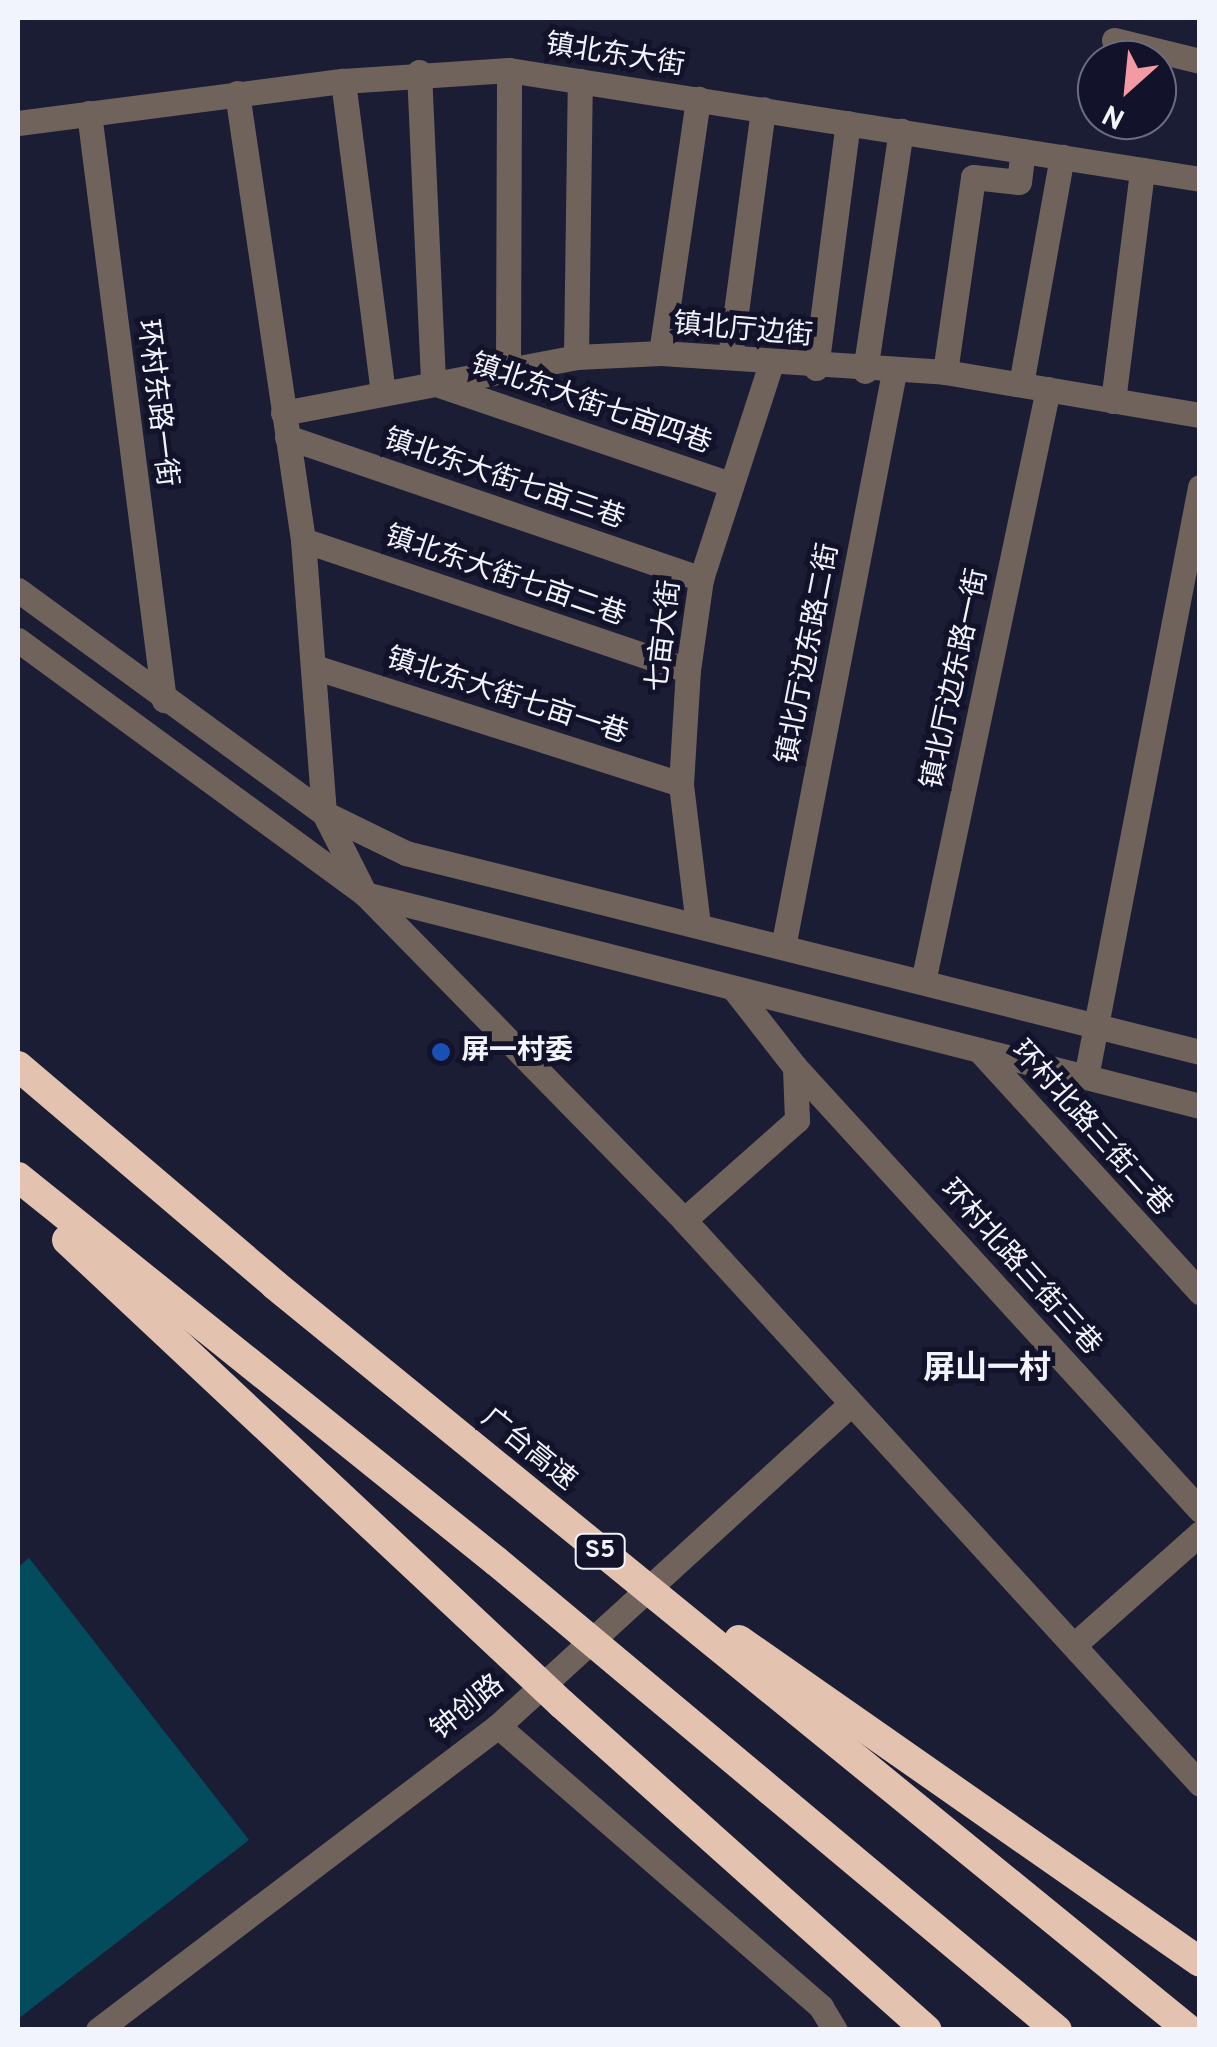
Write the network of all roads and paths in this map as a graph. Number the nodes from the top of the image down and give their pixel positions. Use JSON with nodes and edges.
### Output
{"nodes":[{"id":1,"x":509,"y":70,"type":"junction"},
{"id":2,"x":419,"y":72,"type":"junction"},
{"id":3,"x":344,"y":80,"type":"junction"},
{"id":4,"x":580,"y":80,"type":"junction"},
{"id":5,"x":237,"y":92,"type":"junction"},
{"id":6,"x":698,"y":99,"type":"junction"},
{"id":7,"x":764,"y":109,"type":"junction"},
{"id":8,"x":90,"y":113,"type":"junction"},
{"id":9,"x":18,"y":123,"type":"edge"},
{"id":10,"x":848,"y":123,"type":"junction"},
{"id":11,"x":902,"y":131,"type":"junction"},
{"id":12,"x":1023,"y":151,"type":"junction"},
{"id":13,"x":1062,"y":158,"type":"junction"},
{"id":14,"x":1142,"y":170,"type":"junction"},
{"id":15,"x":1200,"y":179,"type":"edge"},
{"id":16,"x":660,"y":353,"type":"junction"},
{"id":17,"x":576,"y":357,"type":"junction"},
{"id":18,"x":730,"y":357,"type":"junction"},
{"id":19,"x":771,"y":363,"type":"junction"},
{"id":20,"x":508,"y":368,"type":"junction"},
{"id":21,"x":816,"y":368,"type":"junction"},
{"id":22,"x":866,"y":371,"type":"junction"},
{"id":23,"x":894,"y":372,"type":"junction"},
{"id":24,"x":946,"y":372,"type":"junction"},
{"id":25,"x":433,"y":383,"type":"junction"},
{"id":26,"x":1021,"y":384,"type":"junction"},
{"id":27,"x":1048,"y":389,"type":"junction"},
{"id":28,"x":384,"y":393,"type":"junction"},
{"id":29,"x":1112,"y":400,"type":"junction"},
{"id":30,"x":1200,"y":415,"type":"edge"},
{"id":31,"x":285,"y":425,"type":"junction"},
{"id":32,"x":730,"y":484,"type":"junction"},
{"id":33,"x":1200,"y":488,"type":"edge"},
{"id":34,"x":1195,"y":536,"type":"edge"},
{"id":35,"x":303,"y":540,"type":"junction"},
{"id":36,"x":701,"y":579,"type":"junction"},
{"id":37,"x":18,"y":590,"type":"edge"},
{"id":38,"x":18,"y":640,"type":"edge"},
{"id":39,"x":314,"y":667,"type":"junction"},
{"id":40,"x":688,"y":670,"type":"junction"},
{"id":41,"x":164,"y":700,"type":"junction"},
{"id":42,"x":681,"y":784,"type":"junction"},
{"id":43,"x":324,"y":813,"type":"junction"},
{"id":44,"x":365,"y":894,"type":"junction"},
{"id":45,"x":698,"y":925,"type":"junction"},
{"id":46,"x":782,"y":947,"type":"junction"},
{"id":47,"x":923,"y":982,"type":"junction"},
{"id":48,"x":734,"y":989,"type":"junction"},
{"id":49,"x":1097,"y":1026,"type":"junction"},
{"id":50,"x":979,"y":1050,"type":"junction"},
{"id":51,"x":1200,"y":1052,"type":"edge"},
{"id":52,"x":18,"y":1066,"type":"edge"},
{"id":53,"x":795,"y":1067,"type":"junction"},
{"id":54,"x":1086,"y":1077,"type":"junction"},
{"id":55,"x":1200,"y":1106,"type":"edge"},
{"id":56,"x":18,"y":1178,"type":"edge"},
{"id":57,"x":18,"y":1193,"type":"edge"},
{"id":58,"x":684,"y":1220,"type":"junction"},
{"id":59,"x":1200,"y":1292,"type":"edge"},
{"id":60,"x":851,"y":1404,"type":"junction"},
{"id":61,"x":514,"y":1481,"type":"junction"},
{"id":62,"x":1200,"y":1510,"type":"edge"},
{"id":63,"x":1200,"y":1533,"type":"edge"},
{"id":64,"x":1074,"y":1644,"type":"junction"},
{"id":65,"x":498,"y":1726,"type":"junction"},
{"id":66,"x":1200,"y":1784,"type":"edge"},
{"id":67,"x":1200,"y":1962,"type":"edge"},
{"id":68,"x":98,"y":2030,"type":"edge"},
{"id":69,"x":835,"y":2030,"type":"edge"},
{"id":70,"x":926,"y":2030,"type":"edge"},
{"id":71,"x":1057,"y":2030,"type":"edge"},
{"id":72,"x":1189,"y":2030,"type":"edge"}],
"edges":[{"from":1,"to":2,"type":"street","name":"镇北东大街"},
{"from":1,"to":4,"type":"street","name":"镇北东大街"},
{"from":1,"to":20,"type":"street"},
{"from":2,"to":3,"type":"street","name":"镇北东大街"},
{"from":2,"to":25,"type":"street"},
{"from":3,"to":5,"type":"street","name":"镇北东大街"},
{"from":3,"to":28,"type":"street"},
{"from":4,"to":6,"type":"street","name":"镇北东大街"},
{"from":4,"to":17,"type":"street"},
{"from":5,"to":8,"type":"street","name":"镇北东大街"},
{"from":5,"to":31,"type":"street"},
{"from":6,"to":7,"type":"street","name":"镇北东大街"},
{"from":6,"to":16,"type":"street"},
{"from":7,"to":10,"type":"street","name":"镇北东大街"},
{"from":7,"to":18,"type":"street"},
{"from":8,"to":9,"type":"street","name":"镇北东大街"},
{"from":8,"to":41,"type":"street","name":"环村东路一街"},
{"from":10,"to":11,"type":"street","name":"镇北东大街"},
{"from":10,"to":21,"type":"street"},
{"from":11,"to":12,"type":"street","name":"镇北东大街"},
{"from":11,"to":22,"type":"street"},
{"from":12,"to":13,"type":"street","name":"镇北东大街"},
{"from":12,"to":24,"type":"street"},
{"from":13,"to":14,"type":"street","name":"镇北东大街"},
{"from":13,"to":26,"type":"street"},
{"from":14,"to":15,"type":"street","name":"镇北东大街"},
{"from":14,"to":29,"type":"street"},
{"from":16,"to":17,"type":"street","name":"镇北厅边街"},
{"from":16,"to":18,"type":"street","name":"镇北厅边街"},
{"from":17,"to":20,"type":"street","name":"镇北厅边街"},
{"from":18,"to":19,"type":"street","name":"镇北厅边街"},
{"from":19,"to":21,"type":"street","name":"镇北厅边街"},
{"from":19,"to":32,"type":"street","name":"七亩大街"},
{"from":20,"to":25,"type":"street","name":"镇北厅边街"},
{"from":21,"to":22,"type":"street","name":"镇北厅边街"},
{"from":22,"to":23,"type":"street","name":"镇北厅边街"},
{"from":23,"to":24,"type":"street","name":"镇北厅边街"},
{"from":23,"to":46,"type":"street","name":"镇北厅边东路二街"},
{"from":24,"to":26,"type":"street","name":"镇北厅边街"},
{"from":25,"to":28,"type":"street","name":"镇北厅边街"},
{"from":25,"to":32,"type":"street","name":"镇北东大街七亩四巷"},
{"from":26,"to":27,"type":"street","name":"镇北厅边街"},
{"from":27,"to":29,"type":"street","name":"镇北厅边街"},
{"from":27,"to":47,"type":"street","name":"镇北厅边东路一街"},
{"from":28,"to":31,"type":"street","name":"镇北厅边街"},
{"from":29,"to":30,"type":"street","name":"镇北厅边街"},
{"from":31,"to":35,"type":"street"},
{"from":31,"to":36,"type":"street","name":"镇北东大街七亩三巷"},
{"from":32,"to":36,"type":"street","name":"七亩大街"},
{"from":33,"to":34,"type":"street"},
{"from":34,"to":49,"type":"street"},
{"from":35,"to":39,"type":"street"},
{"from":35,"to":40,"type":"street","name":"镇北东大街七亩二巷"},
{"from":36,"to":40,"type":"street","name":"七亩大街"},
{"from":37,"to":41,"type":"street"},
{"from":38,"to":44,"type":"street"},
{"from":39,"to":42,"type":"street","name":"镇北东大街七亩一巷"},
{"from":39,"to":43,"type":"street"},
{"from":40,"to":42,"type":"street","name":"七亩大街"},
{"from":41,"to":43,"type":"street"},
{"from":42,"to":45,"type":"street","name":"七亩大街"},
{"from":43,"to":44,"type":"street"},
{"from":43,"to":45,"type":"street"},
{"from":44,"to":48,"type":"street"},
{"from":44,"to":58,"type":"street"},
{"from":45,"to":46,"type":"street"},
{"from":46,"to":47,"type":"street"},
{"from":47,"to":49,"type":"street"},
{"from":48,"to":50,"type":"street"},
{"from":48,"to":53,"type":"street","name":"环村北路三街三巷"},
{"from":49,"to":51,"type":"street"},
{"from":49,"to":54,"type":"street"},
{"from":50,"to":54,"type":"street"},
{"from":50,"to":59,"type":"street","name":"环村北路三街二巷"},
{"from":52,"to":61,"type":"highway","name":"广台高速","number":"S5","bridge":true},
{"from":53,"to":58,"type":"street"},
{"from":53,"to":62,"type":"street","name":"环村北路三街三巷"},
{"from":54,"to":55,"type":"street"},
{"from":56,"to":71,"type":"highway","number":"S5","bridge":true},
{"from":57,"to":70,"type":"highway","bridge":true},
{"from":58,"to":60,"type":"street"},
{"from":60,"to":64,"type":"street"},
{"from":60,"to":65,"type":"street","name":"钟创路"},
{"from":61,"to":67,"type":"highway","bridge":true},
{"from":61,"to":72,"type":"highway","name":"广台高速","number":"S5","bridge":true},
{"from":63,"to":64,"type":"street"},
{"from":64,"to":66,"type":"street"},
{"from":65,"to":68,"type":"street","name":"钟创路"},
{"from":65,"to":69,"type":"street"}]}
